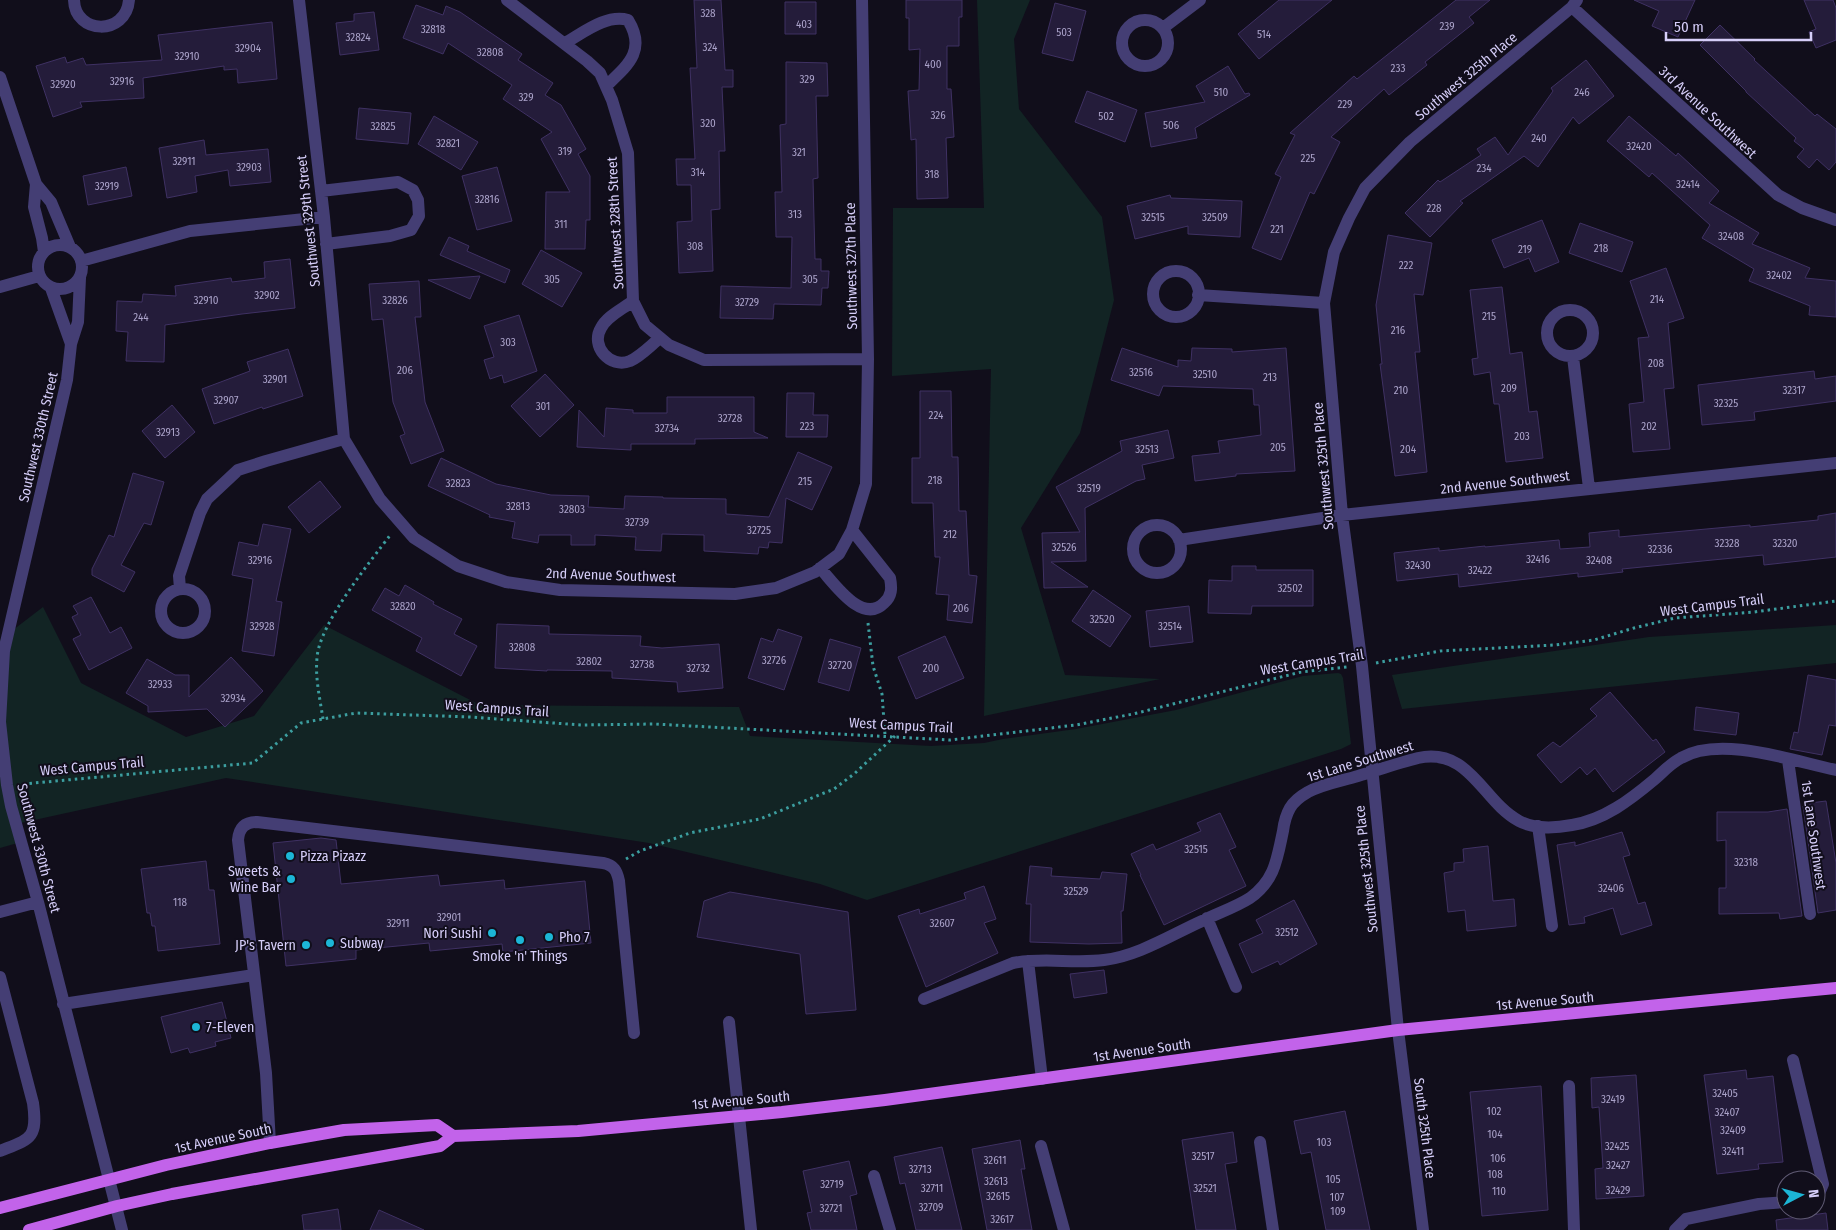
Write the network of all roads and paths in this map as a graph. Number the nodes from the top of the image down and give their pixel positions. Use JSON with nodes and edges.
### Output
{"nodes":[{"id":1,"x":74,"y":0,"type":"edge"},
{"id":2,"x":129,"y":0,"type":"edge"},
{"id":3,"x":299,"y":0,"type":"edge"},
{"id":4,"x":862,"y":0,"type":"edge"},
{"id":5,"x":1200,"y":0,"type":"edge"},
{"id":6,"x":508,"y":1,"type":"edge"},
{"id":7,"x":1574,"y":4,"type":"edge"},
{"id":8,"x":1163,"y":28,"type":"dead end"},
{"id":9,"x":565,"y":44,"type":"junction"},
{"id":10,"x":0,"y":77,"type":"edge"},
{"id":11,"x":606,"y":86,"type":"junction"},
{"id":12,"x":36,"y":184,"type":"junction"},
{"id":13,"x":321,"y":191,"type":"junction"},
{"id":14,"x":324,"y":217,"type":"junction"},
{"id":15,"x":1836,"y":220,"type":"edge"},
{"id":16,"x":326,"y":244,"type":"junction"},
{"id":17,"x":70,"y":247,"type":"junction"},
{"id":18,"x":44,"y":252,"type":"junction"},
{"id":19,"x":81,"y":261,"type":"junction"},
{"id":20,"x":39,"y":276,"type":"junction"},
{"id":21,"x":80,"y":278,"type":"junction"},
{"id":22,"x":0,"y":286,"type":"edge"},
{"id":23,"x":51,"y":288,"type":"junction"},
{"id":24,"x":1198,"y":295,"type":"dead end"},
{"id":25,"x":633,"y":301,"type":"junction"},
{"id":26,"x":1324,"y":303,"type":"junction"},
{"id":27,"x":660,"y":338,"type":"junction"},
{"id":28,"x":71,"y":344,"type":"junction"},
{"id":29,"x":1573,"y":357,"type":"dead end"},
{"id":30,"x":868,"y":359,"type":"junction"},
{"id":31,"x":344,"y":439,"type":"junction"},
{"id":32,"x":1836,"y":463,"type":"edge"},
{"id":33,"x":1589,"y":488,"type":"junction"},
{"id":34,"x":1342,"y":515,"type":"junction"},
{"id":35,"x":401,"y":522,"type":"junction"},
{"id":36,"x":852,"y":530,"type":"junction"},
{"id":37,"x":1179,"y":540,"type":"dead end"},
{"id":38,"x":818,"y":570,"type":"junction"},
{"id":39,"x":180,"y":589,"type":"dead end"},
{"id":40,"x":1836,"y":601,"type":"edge"},
{"id":41,"x":867,"y":610,"type":"junction"},
{"id":42,"x":1362,"y":666,"type":"junction"},
{"id":43,"x":324,"y":719,"type":"junction"},
{"id":44,"x":885,"y":735,"type":"junction"},
{"id":45,"x":895,"y":736,"type":"junction"},
{"id":46,"x":1788,"y":760,"type":"junction"},
{"id":47,"x":1836,"y":770,"type":"edge"},
{"id":48,"x":1371,"y":772,"type":"junction"},
{"id":49,"x":7,"y":785,"type":"junction"},
{"id":50,"x":1538,"y":826,"type":"junction"},
{"id":51,"x":613,"y":867,"type":"junction"},
{"id":52,"x":38,"y":902,"type":"junction"},
{"id":53,"x":0,"y":912,"type":"edge"},
{"id":54,"x":1810,"y":914,"type":"dead end"},
{"id":55,"x":1207,"y":918,"type":"junction"},
{"id":56,"x":1552,"y":926,"type":"dead end"},
{"id":57,"x":1028,"y":961,"type":"junction"},
{"id":58,"x":254,"y":975,"type":"junction"},
{"id":59,"x":0,"y":977,"type":"edge"},
{"id":60,"x":1236,"y":987,"type":"dead end"},
{"id":61,"x":1836,"y":988,"type":"edge"},
{"id":62,"x":924,"y":999,"type":"dead end"},
{"id":63,"x":63,"y":1004,"type":"junction"},
{"id":64,"x":729,"y":1022,"type":"dead end"},
{"id":65,"x":1398,"y":1030,"type":"junction"},
{"id":66,"x":634,"y":1033,"type":"dead end"},
{"id":67,"x":1793,"y":1060,"type":"dead end"},
{"id":68,"x":1042,"y":1079,"type":"junction"},
{"id":69,"x":1569,"y":1086,"type":"dead end"},
{"id":70,"x":739,"y":1116,"type":"junction"},
{"id":71,"x":453,"y":1136,"type":"junction"},
{"id":72,"x":1260,"y":1142,"type":"dead end"},
{"id":73,"x":270,"y":1144,"type":"junction"},
{"id":74,"x":1041,"y":1146,"type":"dead end"},
{"id":75,"x":0,"y":1151,"type":"edge"},
{"id":76,"x":1820,"y":1170,"type":"edge"},
{"id":77,"x":874,"y":1176,"type":"dead end"},
{"id":78,"x":110,"y":1179,"type":"junction"},
{"id":79,"x":1776,"y":1203,"type":"edge"},
{"id":80,"x":117,"y":1206,"type":"junction"},
{"id":81,"x":0,"y":1208,"type":"edge"},
{"id":82,"x":28,"y":1230,"type":"edge"},
{"id":83,"x":122,"y":1230,"type":"edge"},
{"id":84,"x":751,"y":1230,"type":"edge"},
{"id":85,"x":890,"y":1230,"type":"edge"},
{"id":86,"x":1064,"y":1230,"type":"edge"},
{"id":87,"x":1273,"y":1230,"type":"edge"},
{"id":88,"x":1423,"y":1230,"type":"edge"},
{"id":89,"x":1574,"y":1230,"type":"edge"},
{"id":90,"x":1675,"y":1230,"type":"edge"}],
"edges":[{"from":1,"to":2,"type":"street"},
{"from":3,"to":13,"type":"street","name":"Southwest 329th Street"},
{"from":4,"to":30,"type":"street","name":"Southwest 327th Place"},
{"from":5,"to":8,"type":"street"},
{"from":6,"to":9,"type":"street","name":"Southwest 328th Street"},
{"from":7,"to":15,"type":"street","name":"3rd Avenue Southwest"},
{"from":7,"to":26,"type":"street","name":"Southwest 325th Place"},
{"from":9,"to":11,"type":"street","name":"Southwest 328th Street"},
{"from":9,"to":11,"type":"street"},
{"from":10,"to":12,"type":"street"},
{"from":11,"to":25,"type":"street","name":"Southwest 328th Street"},
{"from":12,"to":17,"type":"street"},
{"from":12,"to":18,"type":"street"},
{"from":13,"to":14,"type":"street","name":"Southwest 329th Street"},
{"from":13,"to":16,"type":"street"},
{"from":14,"to":16,"type":"street","name":"Southwest 329th Street"},
{"from":14,"to":19,"type":"street"},
{"from":16,"to":31,"type":"street","name":"Southwest 329th Street"},
{"from":17,"to":18,"type":"street"},
{"from":17,"to":19,"type":"street"},
{"from":18,"to":20,"type":"street"},
{"from":19,"to":21,"type":"street"},
{"from":20,"to":22,"type":"street"},
{"from":20,"to":23,"type":"street"},
{"from":21,"to":23,"type":"street"},
{"from":21,"to":28,"type":"street","name":"Southwest 330th Street"},
{"from":23,"to":28,"type":"street","name":"Southwest 330th Street"},
{"from":24,"to":26,"type":"street"},
{"from":25,"to":27,"type":"street"},
{"from":25,"to":27,"type":"street"},
{"from":26,"to":34,"type":"street","name":"Southwest 325th Place"},
{"from":27,"to":30,"type":"street"},
{"from":28,"to":49,"type":"street","name":"Southwest 330th Street"},
{"from":29,"to":33,"type":"street"},
{"from":30,"to":36,"type":"street","name":"Southwest 327th Place"},
{"from":31,"to":35,"type":"street","name":"2nd Avenue Southwest"},
{"from":31,"to":39,"type":"street"},
{"from":32,"to":33,"type":"street","name":"2nd Avenue Southwest"},
{"from":33,"to":34,"type":"street","name":"2nd Avenue Southwest"},
{"from":34,"to":37,"type":"street","name":"2nd Avenue Southwest"},
{"from":34,"to":42,"type":"street","name":"Southwest 325th Place"},
{"from":35,"to":38,"type":"street","name":"2nd Avenue Southwest"},
{"from":35,"to":43,"type":"path"},
{"from":36,"to":38,"type":"street","name":"Southwest 327th Place"},
{"from":36,"to":41,"type":"street"},
{"from":38,"to":41,"type":"street"},
{"from":40,"to":42,"type":"path","name":"West Campus Trail"},
{"from":41,"to":44,"type":"path"},
{"from":42,"to":45,"type":"path","name":"West Campus Trail"},
{"from":42,"to":48,"type":"street","name":"Southwest 325th Place"},
{"from":43,"to":44,"type":"path","name":"West Campus Trail"},
{"from":43,"to":49,"type":"path","name":"West Campus Trail"},
{"from":44,"to":45,"type":"path","name":"West Campus Trail"},
{"from":45,"to":51,"type":"path"},
{"from":46,"to":47,"type":"street","name":"1st Lane Southwest"},
{"from":46,"to":50,"type":"street","name":"1st Lane Southwest"},
{"from":46,"to":54,"type":"street","name":"1st Lane Southwest"},
{"from":48,"to":50,"type":"street","name":"1st Lane Southwest"},
{"from":48,"to":55,"type":"street","name":"1st Lane Southwest"},
{"from":48,"to":65,"type":"street","name":"Southwest 325th Place"},
{"from":49,"to":52,"type":"street","name":"Southwest 330th Street"},
{"from":50,"to":56,"type":"street"},
{"from":51,"to":58,"type":"street"},
{"from":51,"to":66,"type":"street"},
{"from":52,"to":53,"type":"street"},
{"from":52,"to":63,"type":"street","name":"Southwest 330th Street"},
{"from":55,"to":57,"type":"street","name":"1st Lane Southwest"},
{"from":55,"to":60,"type":"street"},
{"from":57,"to":62,"type":"street","name":"1st Lane Southwest"},
{"from":57,"to":68,"type":"street"},
{"from":58,"to":63,"type":"street"},
{"from":58,"to":73,"type":"street"},
{"from":59,"to":75,"type":"street"},
{"from":61,"to":65,"type":"main road","name":"1st Avenue South"},
{"from":63,"to":78,"type":"street","name":"Southwest 330th Street"},
{"from":64,"to":70,"type":"street"},
{"from":65,"to":68,"type":"main road","name":"1st Avenue South"},
{"from":65,"to":88,"type":"street","name":"South 325th Place"},
{"from":67,"to":76,"type":"street"},
{"from":68,"to":70,"type":"main road","name":"1st Avenue South"},
{"from":69,"to":89,"type":"street"},
{"from":70,"to":71,"type":"main road","name":"1st Avenue South"},
{"from":70,"to":84,"type":"street"},
{"from":71,"to":73,"type":"main road","name":"1st Avenue South"},
{"from":71,"to":80,"type":"main road","name":"1st Avenue South"},
{"from":72,"to":87,"type":"street"},
{"from":73,"to":78,"type":"main road","name":"1st Avenue South"},
{"from":74,"to":86,"type":"street"},
{"from":77,"to":85,"type":"street"},
{"from":78,"to":80,"type":"street","name":"Southwest 330th Street"},
{"from":78,"to":81,"type":"main road","name":"1st Avenue South"},
{"from":79,"to":90,"type":"street"},
{"from":80,"to":82,"type":"main road","name":"1st Avenue South"},
{"from":80,"to":83,"type":"street","name":"Southwest 330th Street"}]}
